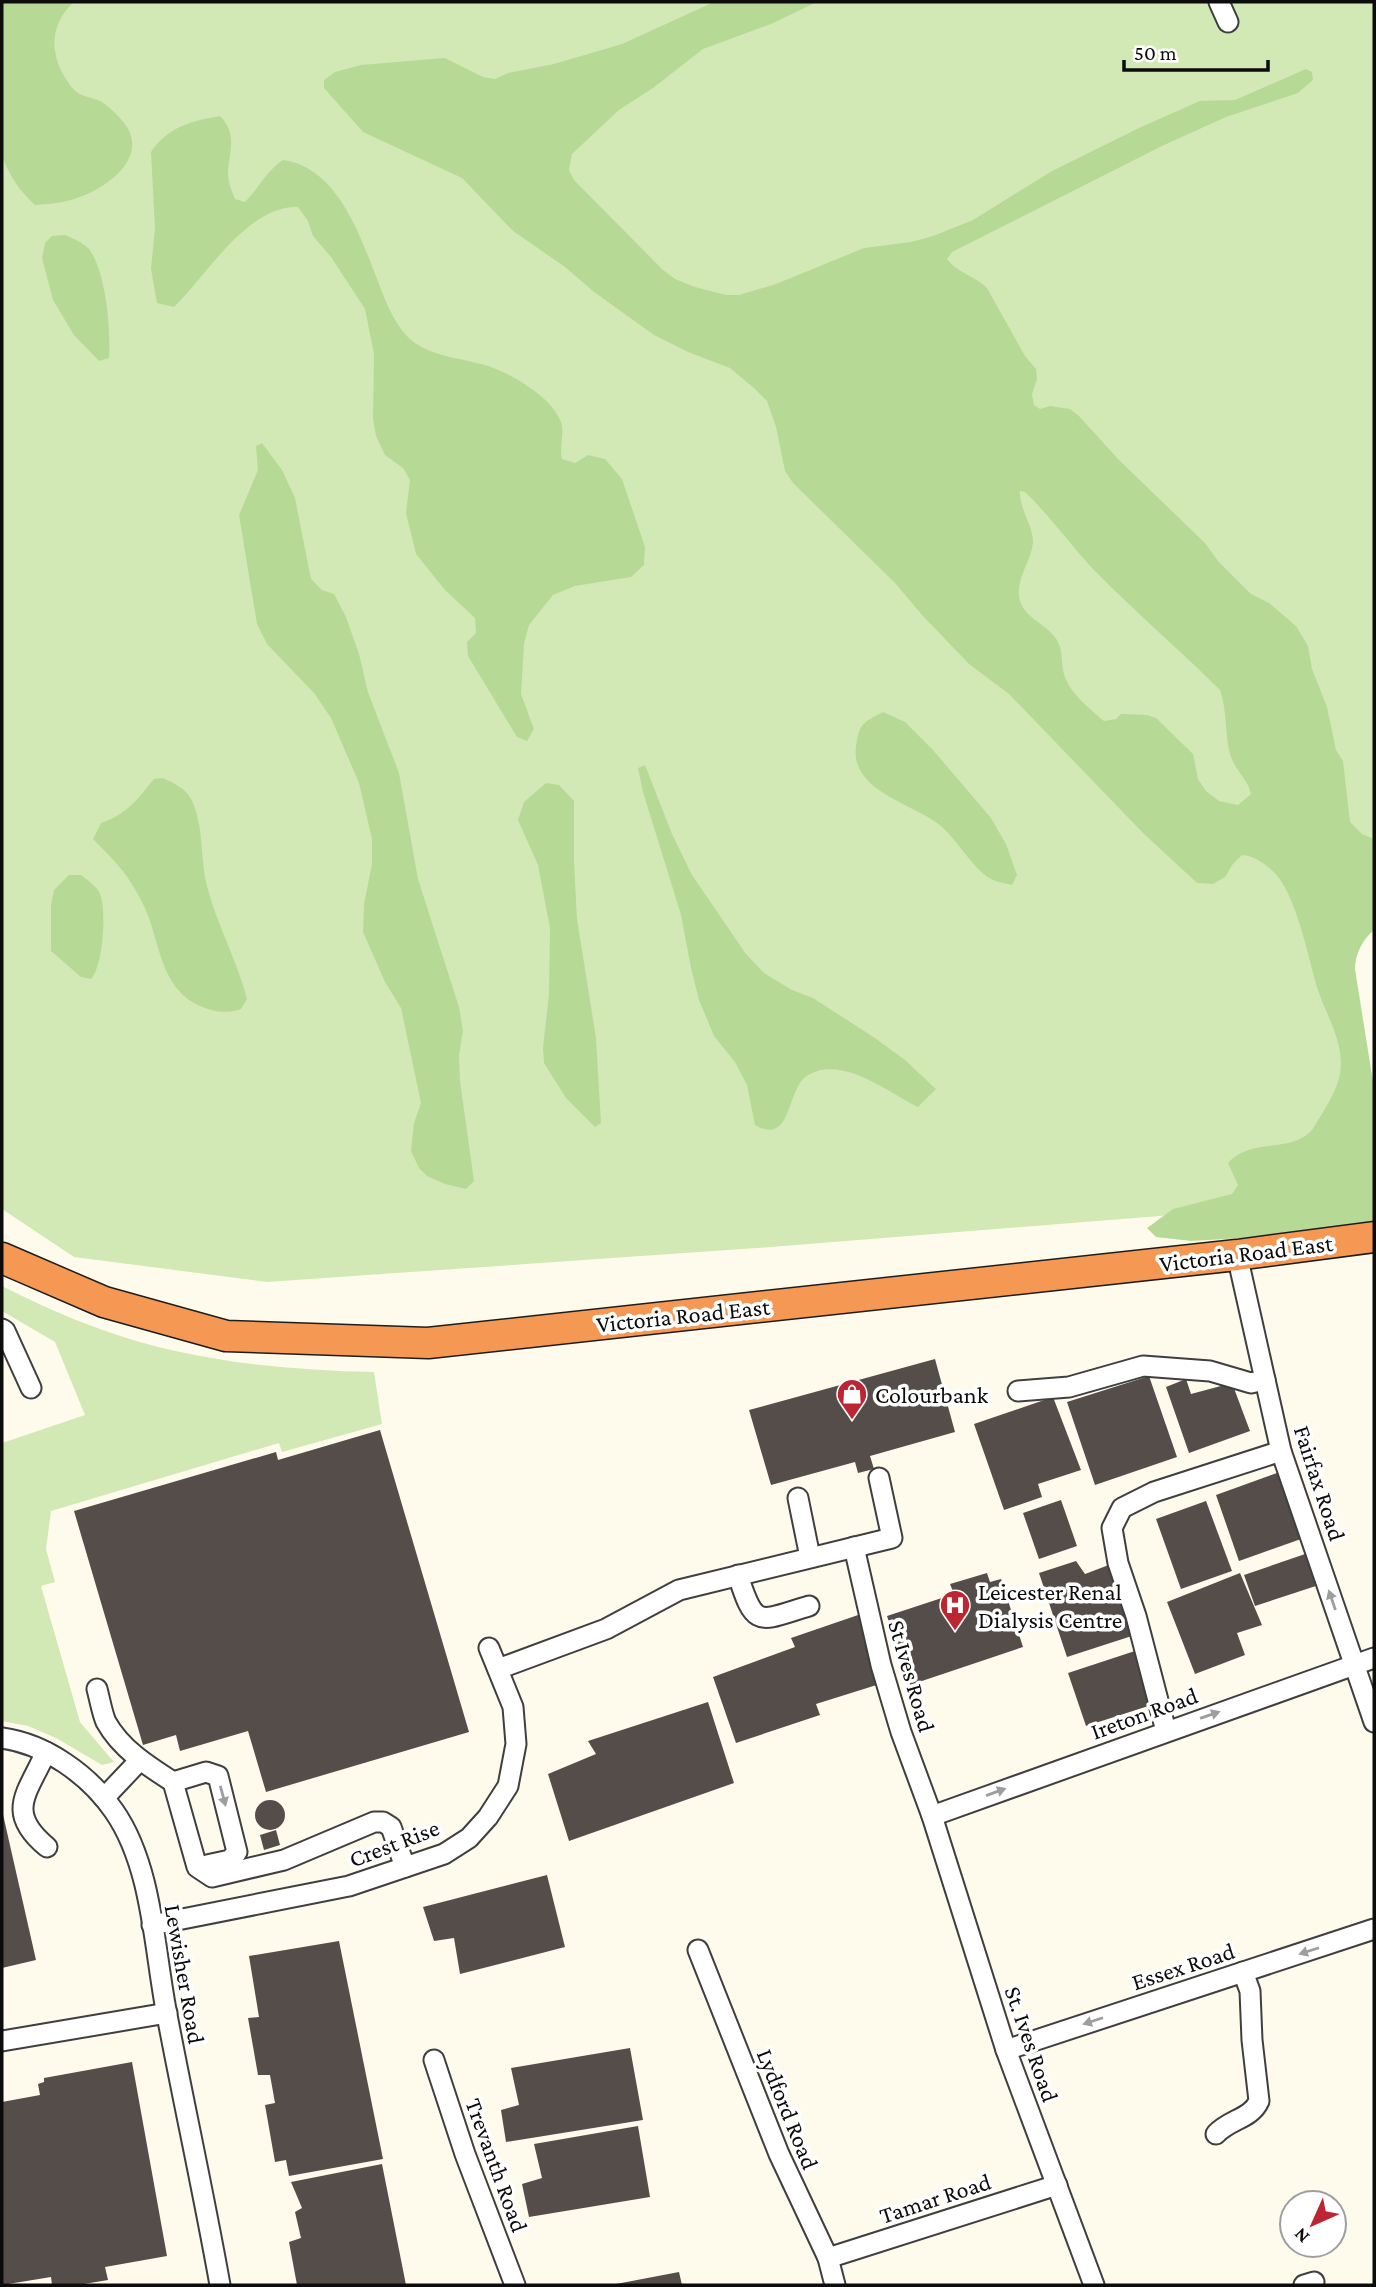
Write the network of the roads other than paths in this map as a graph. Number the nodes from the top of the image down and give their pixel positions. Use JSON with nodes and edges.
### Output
{"nodes":[{"id":1,"x":1219,"y":2,"type":"edge"},
{"id":2,"x":1228,"y":22,"type":"dead end"},
{"id":3,"x":1374,"y":1237,"type":"edge"},
{"id":4,"x":1237,"y":1255,"type":"junction"},
{"id":5,"x":2,"y":1258,"type":"edge"},
{"id":6,"x":2,"y":1329,"type":"edge"},
{"id":7,"x":1265,"y":1380,"type":"junction"},
{"id":8,"x":31,"y":1388,"type":"dead end"},
{"id":9,"x":1018,"y":1391,"type":"dead end"},
{"id":10,"x":1281,"y":1451,"type":"junction"},
{"id":11,"x":879,"y":1478,"type":"dead end"},
{"id":12,"x":798,"y":1498,"type":"dead end"},
{"id":13,"x":854,"y":1547,"type":"junction"},
{"id":14,"x":810,"y":1557,"type":"junction"},
{"id":15,"x":738,"y":1575,"type":"junction"},
{"id":16,"x":809,"y":1606,"type":"dead end"},
{"id":17,"x":489,"y":1648,"type":"dead end"},
{"id":18,"x":1374,"y":1658,"type":"edge"},
{"id":19,"x":1354,"y":1665,"type":"junction"},
{"id":20,"x":498,"y":1669,"type":"junction"},
{"id":21,"x":97,"y":1689,"type":"dead end"},
{"id":22,"x":1374,"y":1722,"type":"edge"},
{"id":23,"x":1167,"y":1731,"type":"junction"},
{"id":24,"x":2,"y":1738,"type":"edge"},
{"id":25,"x":46,"y":1752,"type":"junction"},
{"id":26,"x":140,"y":1760,"type":"junction"},
{"id":27,"x":173,"y":1782,"type":"junction"},
{"id":28,"x":104,"y":1798,"type":"junction"},
{"id":29,"x":932,"y":1816,"type":"junction"},
{"id":30,"x":47,"y":1847,"type":"dead end"},
{"id":31,"x":197,"y":1867,"type":"junction"},
{"id":32,"x":405,"y":1867,"type":"junction"},
{"id":33,"x":152,"y":1925,"type":"junction"},
{"id":34,"x":1374,"y":1929,"type":"edge"},
{"id":35,"x":698,"y":1950,"type":"dead end"},
{"id":36,"x":1243,"y":1972,"type":"junction"},
{"id":37,"x":167,"y":2013,"type":"junction"},
{"id":38,"x":2,"y":2041,"type":"edge"},
{"id":39,"x":1006,"y":2050,"type":"junction"},
{"id":40,"x":434,"y":2060,"type":"dead end"},
{"id":41,"x":1216,"y":2134,"type":"dead end"},
{"id":42,"x":1057,"y":2185,"type":"junction"},
{"id":43,"x":828,"y":2258,"type":"junction"},
{"id":44,"x":220,"y":2285,"type":"edge"},
{"id":45,"x":515,"y":2285,"type":"edge"},
{"id":46,"x":835,"y":2285,"type":"edge"},
{"id":47,"x":1094,"y":2285,"type":"edge"}],
"edges":[{"from":1,"to":2,"type":"street"},
{"from":3,"to":4,"type":"highway","name":"Victoria Road East"},
{"from":4,"to":5,"type":"highway","name":"Victoria Road East"},
{"from":4,"to":7,"type":"street","name":"Fairfax Road"},
{"from":6,"to":8,"type":"street"},
{"from":7,"to":9,"type":"street"},
{"from":7,"to":10,"type":"street","name":"Fairfax Road"},
{"from":19,"to":10,"type":"street","name":"Fairfax Road","one_way":true},
{"from":10,"to":23,"type":"street"},
{"from":11,"to":13,"type":"street"},
{"from":12,"to":14,"type":"street"},
{"from":13,"to":14,"type":"street"},
{"from":13,"to":29,"type":"street","name":"St Ives Road"},
{"from":14,"to":15,"type":"street"},
{"from":15,"to":16,"type":"street"},
{"from":15,"to":20,"type":"street"},
{"from":17,"to":20,"type":"street","name":"Crest Rise"},
{"from":18,"to":19,"type":"street","name":"Ireton Road"},
{"from":19,"to":22,"type":"street","name":"Fairfax Road"},
{"from":23,"to":19,"type":"street","name":"Ireton Road","one_way":true},
{"from":20,"to":32,"type":"street","name":"Crest Rise"},
{"from":21,"to":26,"type":"street"},
{"from":29,"to":23,"type":"street","name":"Ireton Road","one_way":true},
{"from":24,"to":25,"type":"street","name":"Lewisher Road"},
{"from":25,"to":28,"type":"street","name":"Lewisher Road"},
{"from":25,"to":30,"type":"street"},
{"from":26,"to":27,"type":"street"},
{"from":26,"to":28,"type":"street"},
{"from":27,"to":31,"type":"street"},
{"from":27,"to":31,"type":"street","one_way":true},
{"from":28,"to":33,"type":"street","name":"Lewisher Road"},
{"from":29,"to":39,"type":"street","name":"St. Ives Road"},
{"from":31,"to":32,"type":"street"},
{"from":32,"to":33,"type":"street","name":"Crest Rise"},
{"from":33,"to":37,"type":"street","name":"Lewisher Road"},
{"from":34,"to":36,"type":"street","name":"Essex Road","one_way":true},
{"from":35,"to":43,"type":"street","name":"Lydford Road"},
{"from":36,"to":39,"type":"street","name":"Essex Road","one_way":true},
{"from":36,"to":41,"type":"street"},
{"from":37,"to":38,"type":"street"},
{"from":37,"to":44,"type":"street","name":"Lewisher Road"},
{"from":39,"to":42,"type":"street","name":"St. Ives Road"},
{"from":40,"to":45,"type":"street","name":"Trevanth Road"},
{"from":42,"to":43,"type":"street","name":"Tamar Road"},
{"from":42,"to":47,"type":"street","name":"St. Ives Road"},
{"from":43,"to":46,"type":"street","name":"Lydford Road"}]}
